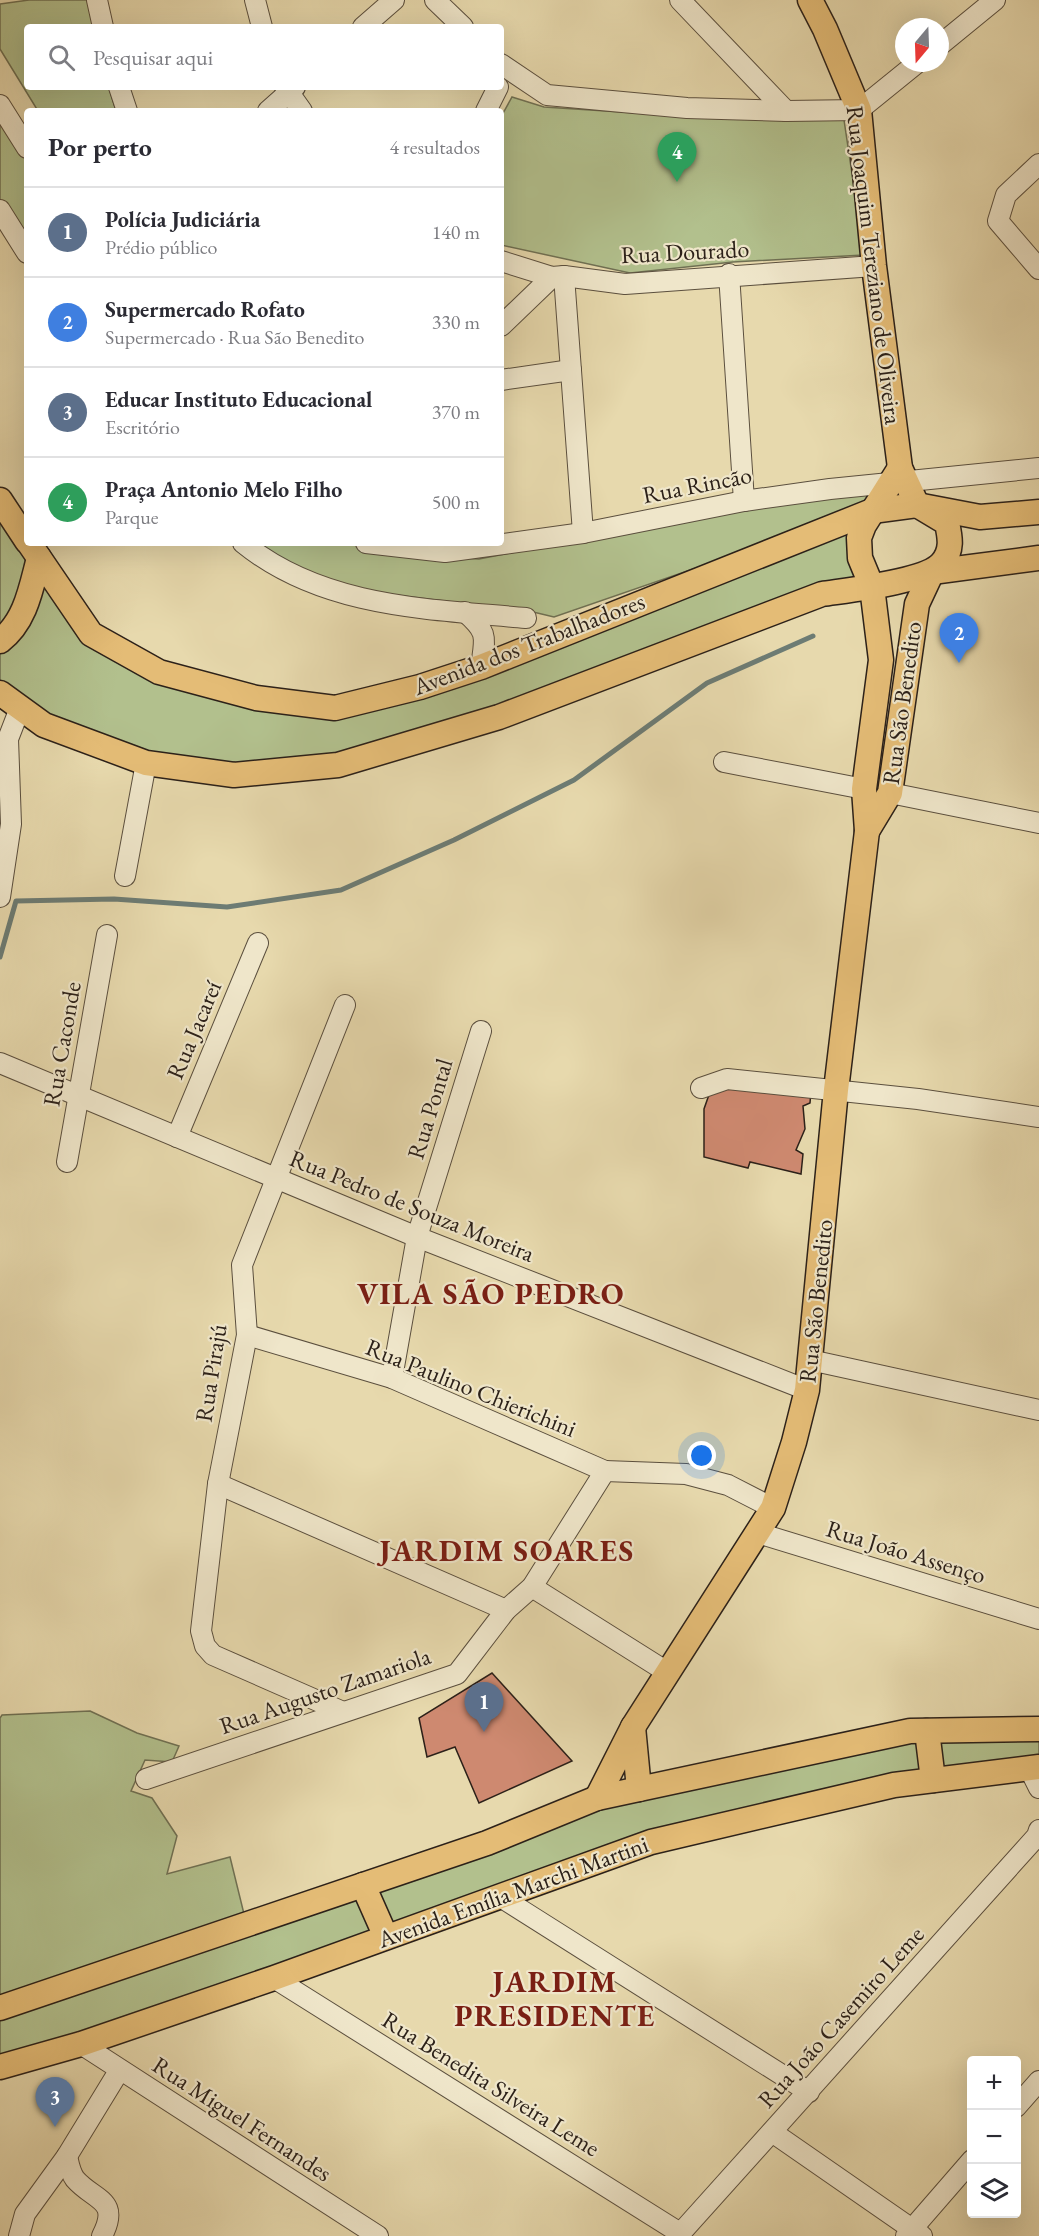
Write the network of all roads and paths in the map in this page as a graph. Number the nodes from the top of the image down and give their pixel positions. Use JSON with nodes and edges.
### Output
{"nodes":[{"id":1,"x":97,"y":0,"type":"edge"},
{"id":2,"x":255,"y":0,"type":"edge"},
{"id":3,"x":394,"y":0,"type":"edge"},
{"id":4,"x":435,"y":0,"type":"edge"},
{"id":5,"x":680,"y":0,"type":"edge"},
{"id":6,"x":810,"y":0,"type":"edge"},
{"id":7,"x":995,"y":0,"type":"edge"},
{"id":8,"x":102,"y":24,"type":"edge"},
{"id":9,"x":261,"y":24,"type":"edge"},
{"id":10,"x":366,"y":24,"type":"edge"},
{"id":11,"x":460,"y":24,"type":"edge"},
{"id":12,"x":949,"y":38,"type":"edge"},
{"id":13,"x":906,"y":72,"type":"edge"},
{"id":14,"x":504,"y":77,"type":"edge"},
{"id":15,"x":120,"y":90,"type":"edge"},
{"id":16,"x":288,"y":90,"type":"edge"},
{"id":17,"x":290,"y":90,"type":"edge"},
{"id":18,"x":496,"y":90,"type":"edge"},
{"id":19,"x":0,"y":105,"type":"edge"},
{"id":20,"x":126,"y":108,"type":"edge"},
{"id":21,"x":271,"y":108,"type":"edge"},
{"id":22,"x":300,"y":108,"type":"edge"},
{"id":23,"x":487,"y":108,"type":"edge"},
{"id":24,"x":859,"y":110,"type":"junction"},
{"id":25,"x":786,"y":111,"type":"junction"},
{"id":26,"x":24,"y":143,"type":"edge"},
{"id":27,"x":1039,"y":164,"type":"edge"},
{"id":28,"x":0,"y":210,"type":"edge"},
{"id":29,"x":24,"y":248,"type":"edge"},
{"id":30,"x":504,"y":262,"type":"edge"},
{"id":31,"x":874,"y":267,"type":"junction"},
{"id":32,"x":1039,"y":269,"type":"edge"},
{"id":33,"x":729,"y":274,"type":"junction"},
{"id":34,"x":558,"y":277,"type":"junction"},
{"id":35,"x":504,"y":323,"type":"edge"},
{"id":36,"x":571,"y":370,"type":"junction"},
{"id":37,"x":504,"y":380,"type":"edge"},
{"id":38,"x":1039,"y":468,"type":"edge"},
{"id":39,"x":899,"y":477,"type":"junction"},
{"id":40,"x":0,"y":500,"type":"edge"},
{"id":41,"x":744,"y":501,"type":"junction"},
{"id":42,"x":917,"y":506,"type":"junction"},
{"id":43,"x":872,"y":511,"type":"junction"},
{"id":44,"x":1039,"y":512,"type":"edge"},
{"id":45,"x":583,"y":533,"type":"junction"},
{"id":46,"x":24,"y":535,"type":"edge"},
{"id":47,"x":504,"y":544,"type":"edge"},
{"id":48,"x":248,"y":546,"type":"edge"},
{"id":49,"x":392,"y":546,"type":"edge"},
{"id":50,"x":489,"y":546,"type":"edge"},
{"id":51,"x":32,"y":547,"type":"edge"},
{"id":52,"x":1039,"y":558,"type":"edge"},
{"id":53,"x":932,"y":572,"type":"junction"},
{"id":54,"x":872,"y":587,"type":"junction"},
{"id":55,"x":465,"y":612,"type":"junction"},
{"id":56,"x":526,"y":618,"type":"dead end"},
{"id":57,"x":0,"y":641,"type":"edge"},
{"id":58,"x":481,"y":667,"type":"junction"},
{"id":59,"x":0,"y":693,"type":"edge"},
{"id":60,"x":20,"y":708,"type":"junction"},
{"id":61,"x":724,"y":762,"type":"dead end"},
{"id":62,"x":146,"y":763,"type":"junction"},
{"id":63,"x":865,"y":779,"type":"junction"},
{"id":64,"x":890,"y":794,"type":"junction"},
{"id":65,"x":1039,"y":823,"type":"edge"},
{"id":66,"x":867,"y":831,"type":"junction"},
{"id":67,"x":3,"y":863,"type":"edge"},
{"id":68,"x":125,"y":876,"type":"dead end"},
{"id":69,"x":0,"y":897,"type":"edge"},
{"id":70,"x":107,"y":935,"type":"dead end"},
{"id":71,"x":258,"y":943,"type":"dead end"},
{"id":72,"x":345,"y":1005,"type":"dead end"},
{"id":73,"x":481,"y":1031,"type":"dead end"},
{"id":74,"x":0,"y":1063,"type":"edge"},
{"id":75,"x":701,"y":1088,"type":"dead end"},
{"id":76,"x":836,"y":1090,"type":"junction"},
{"id":77,"x":79,"y":1096,"type":"junction"},
{"id":78,"x":1039,"y":1117,"type":"edge"},
{"id":79,"x":177,"y":1137,"type":"junction"},
{"id":80,"x":67,"y":1162,"type":"dead end"},
{"id":81,"x":278,"y":1179,"type":"junction"},
{"id":82,"x":417,"y":1238,"type":"junction"},
{"id":83,"x":247,"y":1335,"type":"junction"},
{"id":84,"x":810,"y":1360,"type":"junction"},
{"id":85,"x":392,"y":1378,"type":"junction"},
{"id":86,"x":807,"y":1390,"type":"junction"},
{"id":87,"x":1039,"y":1410,"type":"edge"},
{"id":88,"x":605,"y":1471,"type":"junction"},
{"id":89,"x":218,"y":1484,"type":"junction"},
{"id":90,"x":773,"y":1508,"type":"junction"},
{"id":91,"x":758,"y":1533,"type":"junction"},
{"id":92,"x":532,"y":1587,"type":"junction"},
{"id":93,"x":506,"y":1610,"type":"junction"},
{"id":94,"x":1039,"y":1619,"type":"edge"},
{"id":95,"x":667,"y":1672,"type":"junction"},
{"id":96,"x":343,"y":1712,"type":"junction"},
{"id":97,"x":633,"y":1727,"type":"junction"},
{"id":98,"x":1039,"y":1729,"type":"edge"},
{"id":99,"x":927,"y":1731,"type":"junction"},
{"id":100,"x":1036,"y":1774,"type":"edge"},
{"id":101,"x":146,"y":1779,"type":"dead end"},
{"id":102,"x":933,"y":1780,"type":"junction"},
{"id":103,"x":639,"y":1789,"type":"junction"},
{"id":104,"x":597,"y":1798,"type":"junction"},
{"id":105,"x":1039,"y":1830,"type":"edge"},
{"id":106,"x":363,"y":1885,"type":"junction"},
{"id":107,"x":499,"y":1896,"type":"junction"},
{"id":108,"x":386,"y":1937,"type":"junction"},
{"id":109,"x":274,"y":1978,"type":"junction"},
{"id":110,"x":0,"y":2008,"type":"edge"},
{"id":111,"x":81,"y":2044,"type":"junction"},
{"id":112,"x":0,"y":2067,"type":"edge"},
{"id":113,"x":119,"y":2071,"type":"junction"},
{"id":114,"x":1039,"y":2081,"type":"edge"},
{"id":115,"x":809,"y":2092,"type":"junction"},
{"id":116,"x":1021,"y":2102,"type":"edge"},
{"id":117,"x":772,"y":2132,"type":"junction"},
{"id":118,"x":67,"y":2156,"type":"junction"},
{"id":119,"x":969,"y":2164,"type":"edge"},
{"id":120,"x":679,"y":2234,"type":"edge"},
{"id":121,"x":913,"y":2234,"type":"edge"},
{"id":122,"x":19,"y":2236,"type":"edge"},
{"id":123,"x":102,"y":2236,"type":"edge"},
{"id":124,"x":378,"y":2236,"type":"edge"}],
"edges":[{"from":1,"to":8,"type":"street"},
{"from":2,"to":9,"type":"street"},
{"from":3,"to":10,"type":"street"},
{"from":4,"to":11,"type":"street"},
{"from":5,"to":25,"type":"street"},
{"from":6,"to":24,"type":"main road","name":"Rua Joaquim Tereziano de Oliveira"},
{"from":7,"to":12,"type":"street"},
{"from":13,"to":24,"type":"street"},
{"from":14,"to":25,"type":"street"},
{"from":15,"to":20,"type":"street"},
{"from":16,"to":21,"type":"street"},
{"from":17,"to":22,"type":"street"},
{"from":18,"to":23,"type":"street"},
{"from":19,"to":26,"type":"street"},
{"from":24,"to":25,"type":"street"},
{"from":24,"to":31,"type":"main road","name":"Rua Joaquim Tereziano de Oliveira"},
{"from":27,"to":32,"type":"street"},
{"from":28,"to":29,"type":"street"},
{"from":30,"to":34,"type":"street","name":"Rua Dourado"},
{"from":31,"to":33,"type":"street","name":"Rua Dourado"},
{"from":31,"to":39,"type":"main road","name":"Rua Joaquim Tereziano de Oliveira"},
{"from":33,"to":34,"type":"street","name":"Rua Dourado"},
{"from":33,"to":41,"type":"street"},
{"from":34,"to":35,"type":"street"},
{"from":34,"to":36,"type":"street"},
{"from":36,"to":37,"type":"street"},
{"from":36,"to":45,"type":"street"},
{"from":38,"to":39,"type":"street","name":"Rua Rincão"},
{"from":39,"to":41,"type":"street","name":"Rua Rincão"},
{"from":39,"to":42,"type":"main road","name":"Rua Joaquim Tereziano de Oliveira"},
{"from":39,"to":43,"type":"main road"},
{"from":40,"to":46,"type":"main road","name":"Avenida dos Trabalhadores"},
{"from":41,"to":45,"type":"street","name":"Rua Rincão"},
{"from":42,"to":43,"type":"main road","name":"Avenida dos Trabalhadores"},
{"from":42,"to":44,"type":"main road","name":"Avenida dos Trabalhadores"},
{"from":42,"to":53,"type":"main road"},
{"from":43,"to":54,"type":"main road"},
{"from":43,"to":58,"type":"main road","name":"Avenida dos Trabalhadores"},
{"from":45,"to":47,"type":"street","name":"Rua Rincão"},
{"from":48,"to":55,"type":"street"},
{"from":49,"to":50,"type":"street","name":"Rua Rincão"},
{"from":51,"to":57,"type":"main road"},
{"from":51,"to":58,"type":"main road","name":"Avenida dos Trabalhadores"},
{"from":52,"to":53,"type":"main road"},
{"from":53,"to":54,"type":"main road"},
{"from":53,"to":64,"type":"main road","name":"Rua São Benedito"},
{"from":54,"to":62,"type":"main road"},
{"from":54,"to":63,"type":"main road","name":"Rua São Benedito"},
{"from":55,"to":56,"type":"street"},
{"from":55,"to":58,"type":"street"},
{"from":59,"to":60,"type":"main road"},
{"from":60,"to":62,"type":"main road"},
{"from":60,"to":67,"type":"street"},
{"from":61,"to":63,"type":"street"},
{"from":62,"to":68,"type":"street"},
{"from":63,"to":64,"type":"main road"},
{"from":63,"to":66,"type":"main road","name":"Rua São Benedito"},
{"from":64,"to":65,"type":"street"},
{"from":64,"to":66,"type":"main road","name":"Rua São Benedito"},
{"from":66,"to":76,"type":"main road","name":"Rua São Benedito"},
{"from":67,"to":69,"type":"street"},
{"from":70,"to":77,"type":"street","name":"Rua Caconde"},
{"from":71,"to":79,"type":"street","name":"Rua Jacareí"},
{"from":72,"to":81,"type":"street","name":"Rua Pirajú"},
{"from":73,"to":82,"type":"street","name":"Rua Pontal"},
{"from":74,"to":77,"type":"street","name":"Rua Pedro de Souza Moreira"},
{"from":75,"to":76,"type":"street"},
{"from":76,"to":78,"type":"street"},
{"from":76,"to":84,"type":"main road","name":"Rua São Benedito"},
{"from":77,"to":79,"type":"street","name":"Rua Pedro de Souza Moreira"},
{"from":77,"to":80,"type":"street","name":"Rua Caconde"},
{"from":79,"to":81,"type":"street","name":"Rua Pedro de Souza Moreira"},
{"from":81,"to":82,"type":"street","name":"Rua Pedro de Souza Moreira"},
{"from":81,"to":83,"type":"street","name":"Rua Pirajú"},
{"from":82,"to":85,"type":"street","name":"Rua Pontal"},
{"from":82,"to":86,"type":"street","name":"Rua Pedro de Souza Moreira"},
{"from":83,"to":85,"type":"street","name":"Rua Paulino Chierichini"},
{"from":83,"to":89,"type":"street","name":"Rua Pirajú"},
{"from":84,"to":86,"type":"main road","name":"Rua São Benedito"},
{"from":84,"to":87,"type":"street"},
{"from":85,"to":88,"type":"street","name":"Rua Paulino Chierichini"},
{"from":86,"to":90,"type":"main road","name":"Rua São Benedito"},
{"from":88,"to":90,"type":"street"},
{"from":88,"to":92,"type":"street","name":"Rua Augusto Zamariola"},
{"from":89,"to":93,"type":"street"},
{"from":89,"to":96,"type":"street","name":"Rua Pirajú"},
{"from":90,"to":91,"type":"main road","name":"Rua São Benedito"},
{"from":91,"to":94,"type":"street","name":"Rua João Assenço"},
{"from":91,"to":95,"type":"main road","name":"Rua São Benedito"},
{"from":92,"to":93,"type":"street","name":"Rua Augusto Zamariola"},
{"from":92,"to":95,"type":"street"},
{"from":93,"to":96,"type":"street","name":"Rua Augusto Zamariola"},
{"from":95,"to":97,"type":"main road","name":"Rua São Benedito"},
{"from":96,"to":101,"type":"street","name":"Rua Augusto Zamariola"},
{"from":97,"to":103,"type":"main road"},
{"from":97,"to":104,"type":"main road","name":"Rua São Benedito"},
{"from":98,"to":99,"type":"main road"},
{"from":99,"to":102,"type":"main road"},
{"from":99,"to":103,"type":"main road"},
{"from":100,"to":102,"type":"main road","name":"Avenida Emília Marchi Martini"},
{"from":102,"to":107,"type":"main road","name":"Avenida Emília Marchi Martini"},
{"from":103,"to":104,"type":"main road"},
{"from":104,"to":106,"type":"main road"},
{"from":105,"to":115,"type":"street","name":"Rua João Casemiro Leme"},
{"from":106,"to":108,"type":"main road"},
{"from":106,"to":110,"type":"main road"},
{"from":107,"to":108,"type":"main road","name":"Avenida Emília Marchi Martini"},
{"from":107,"to":115,"type":"street"},
{"from":108,"to":109,"type":"main road","name":"Avenida Emília Marchi Martini"},
{"from":109,"to":111,"type":"main road","name":"Avenida Emília Marchi Martini"},
{"from":109,"to":120,"type":"street","name":"Rua Benedita Silveira Leme"},
{"from":111,"to":112,"type":"main road","name":"Avenida Emília Marchi Martini"},
{"from":111,"to":113,"type":"street","name":"Rua Miguel Fernandes"},
{"from":113,"to":118,"type":"street"},
{"from":113,"to":124,"type":"street","name":"Rua Miguel Fernandes"},
{"from":114,"to":116,"type":"street"},
{"from":115,"to":117,"type":"street","name":"Rua João Casemiro Leme"},
{"from":117,"to":120,"type":"street","name":"Rua João Casemiro Leme"},
{"from":117,"to":121,"type":"street"},
{"from":118,"to":122,"type":"street"},
{"from":118,"to":123,"type":"street"},
{"from":119,"to":121,"type":"street"}]}
